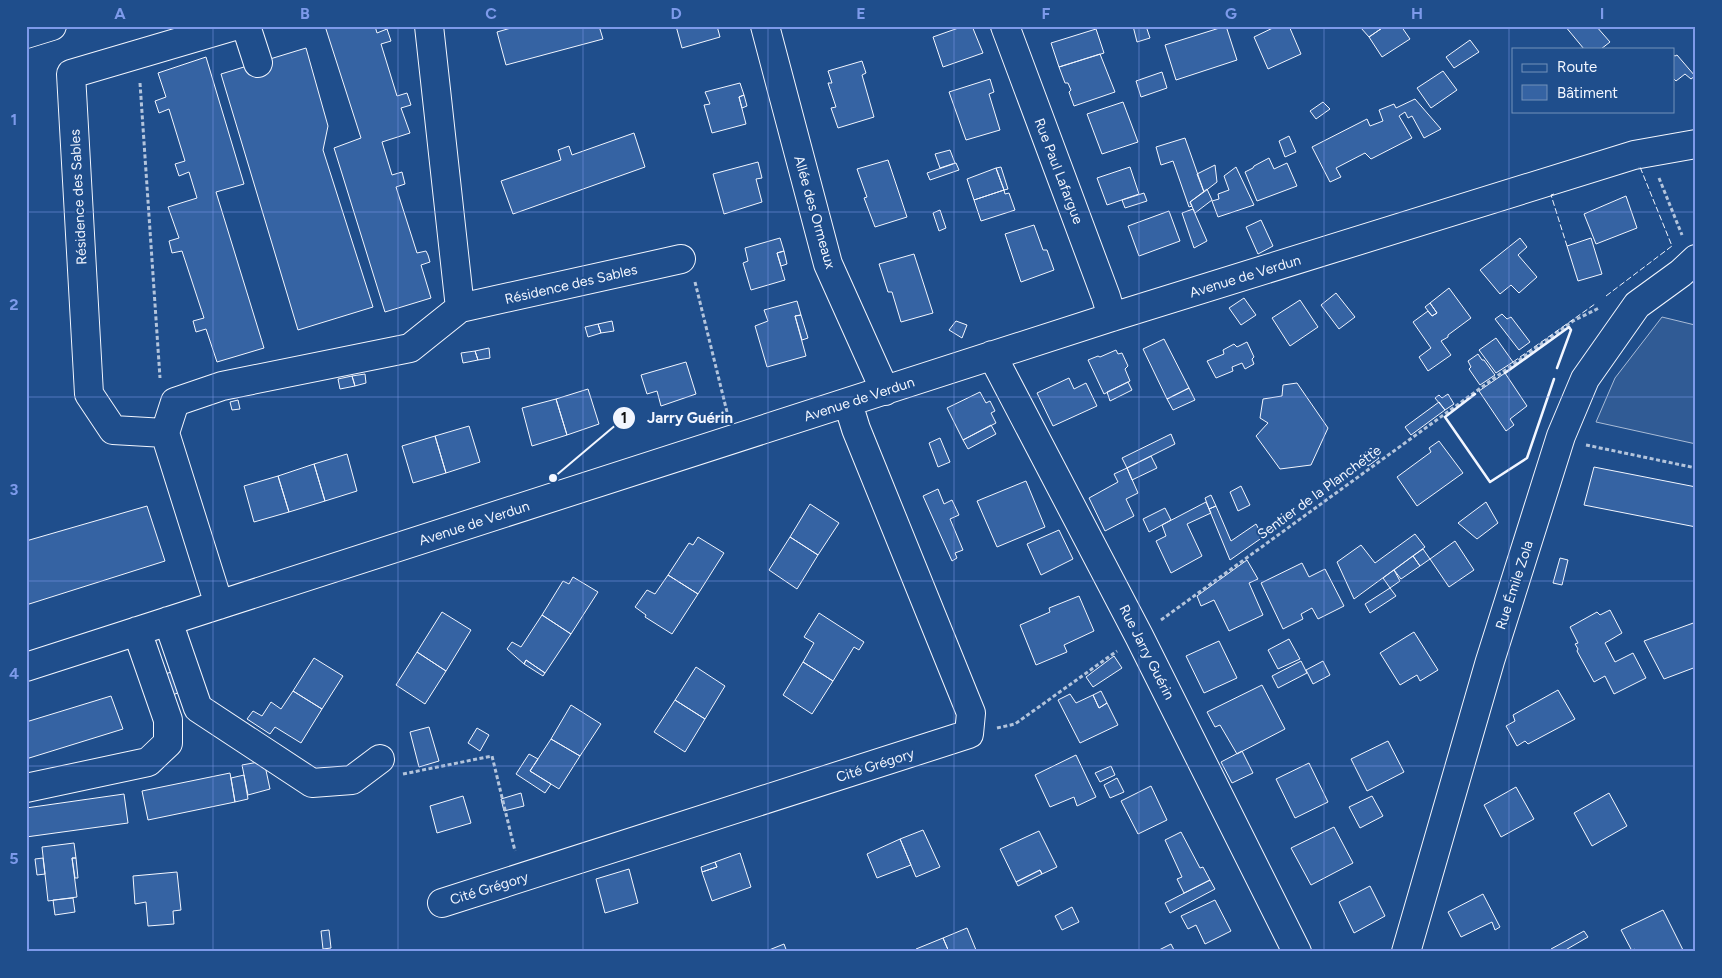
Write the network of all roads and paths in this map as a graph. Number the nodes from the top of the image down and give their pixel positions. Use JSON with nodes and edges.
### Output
{"nodes":[{"id":1,"x":52,"y":26,"type":"edge"},
{"id":2,"x":234,"y":26,"type":"edge"},
{"id":3,"x":246,"y":26,"type":"edge"},
{"id":4,"x":429,"y":26,"type":"edge"},
{"id":5,"x":765,"y":26,"type":"edge"},
{"id":6,"x":1006,"y":27,"type":"edge"},
{"id":7,"x":26,"y":34,"type":"edge"},
{"id":8,"x":138,"y":54,"type":"junction"},
{"id":9,"x":258,"y":63,"type":"dead end"},
{"id":10,"x":1696,"y":144,"type":"edge"},
{"id":11,"x":1649,"y":152,"type":"junction"},
{"id":12,"x":681,"y":259,"type":"joint"},
{"id":13,"x":1694,"y":261,"type":"edge"},
{"id":14,"x":1606,"y":304,"type":"dead end"},
{"id":15,"x":460,"y":308,"type":"junction"},
{"id":16,"x":1112,"y":317,"type":"junction"},
{"id":17,"x":992,"y":356,"type":"junction"},
{"id":18,"x":885,"y":391,"type":"junction"},
{"id":19,"x":175,"y":402,"type":"junction"},
{"id":20,"x":848,"y":403,"type":"junction"},
{"id":21,"x":165,"y":433,"type":"junction"},
{"id":22,"x":734,"y":439,"type":"junction"},
{"id":23,"x":1579,"y":442,"type":"dead end"},
{"id":24,"x":1696,"y":468,"type":"edge"},
{"id":25,"x":219,"y":605,"type":"junction"},
{"id":26,"x":168,"y":621,"type":"junction"},
{"id":27,"x":137,"y":631,"type":"junction"},
{"id":28,"x":1139,"y":636,"type":"junction"},
{"id":29,"x":26,"y":667,"type":"edge"},
{"id":30,"x":970,"y":734,"type":"junction"},
{"id":31,"x":380,"y":758,"type":"joint"},
{"id":32,"x":26,"y":788,"type":"edge"},
{"id":33,"x":522,"y":878,"type":"junction"},
{"id":34,"x":442,"y":903,"type":"dead end"},
{"id":35,"x":1297,"y":952,"type":"edge"},
{"id":36,"x":1406,"y":952,"type":"edge"}],
"edges":[{"from":1,"to":7,"type":"street"},
{"from":2,"to":8,"type":"street","name":"Résidence des Sables"},
{"from":3,"to":9,"type":"street"},
{"from":4,"to":15,"type":"street"},
{"from":5,"to":18,"type":"street","name":"Allée des Ormeaux"},
{"from":6,"to":16,"type":"street","name":"Rue Paul Lafargue"},
{"from":8,"to":19,"type":"path"},
{"from":8,"to":21,"type":"street","name":"Résidence des Sables"},
{"from":10,"to":11,"type":"street","name":"Avenue de Verdun"},
{"from":11,"to":13,"type":"path"},
{"from":11,"to":16,"type":"street","name":"Avenue de Verdun"},
{"from":12,"to":15,"type":"street","name":"Résidence des Sables"},
{"from":12,"to":22,"type":"path"},
{"from":13,"to":36,"type":"street","name":"Rue Émile Zola"},
{"from":14,"to":28,"type":"path","name":"Sentier de la Planchette"},
{"from":15,"to":19,"type":"street","name":"Résidence des Sables"},
{"from":16,"to":17,"type":"street","name":"Avenue de Verdun"},
{"from":17,"to":18,"type":"street","name":"Avenue de Verdun"},
{"from":17,"to":28,"type":"street","name":"Rue Jarry Guérin"},
{"from":18,"to":20,"type":"street","name":"Avenue de Verdun"},
{"from":19,"to":21,"type":"street"},
{"from":20,"to":22,"type":"street","name":"Avenue de Verdun"},
{"from":20,"to":30,"type":"street"},
{"from":21,"to":25,"type":"street"},
{"from":22,"to":25,"type":"street","name":"Avenue de Verdun"},
{"from":23,"to":24,"type":"path"},
{"from":25,"to":26,"type":"street","name":"Avenue de Verdun"},
{"from":26,"to":27,"type":"street","name":"Avenue de Verdun"},
{"from":26,"to":31,"type":"street"},
{"from":27,"to":29,"type":"street","name":"Avenue de Verdun"},
{"from":27,"to":32,"type":"street"},
{"from":28,"to":30,"type":"path","name":"Sentier de la Planchette"},
{"from":28,"to":35,"type":"street","name":"Rue Jarry Guérin"},
{"from":30,"to":33,"type":"street","name":"Cité Grégory"},
{"from":31,"to":33,"type":"path"},
{"from":33,"to":34,"type":"street","name":"Cité Grégory"}]}
